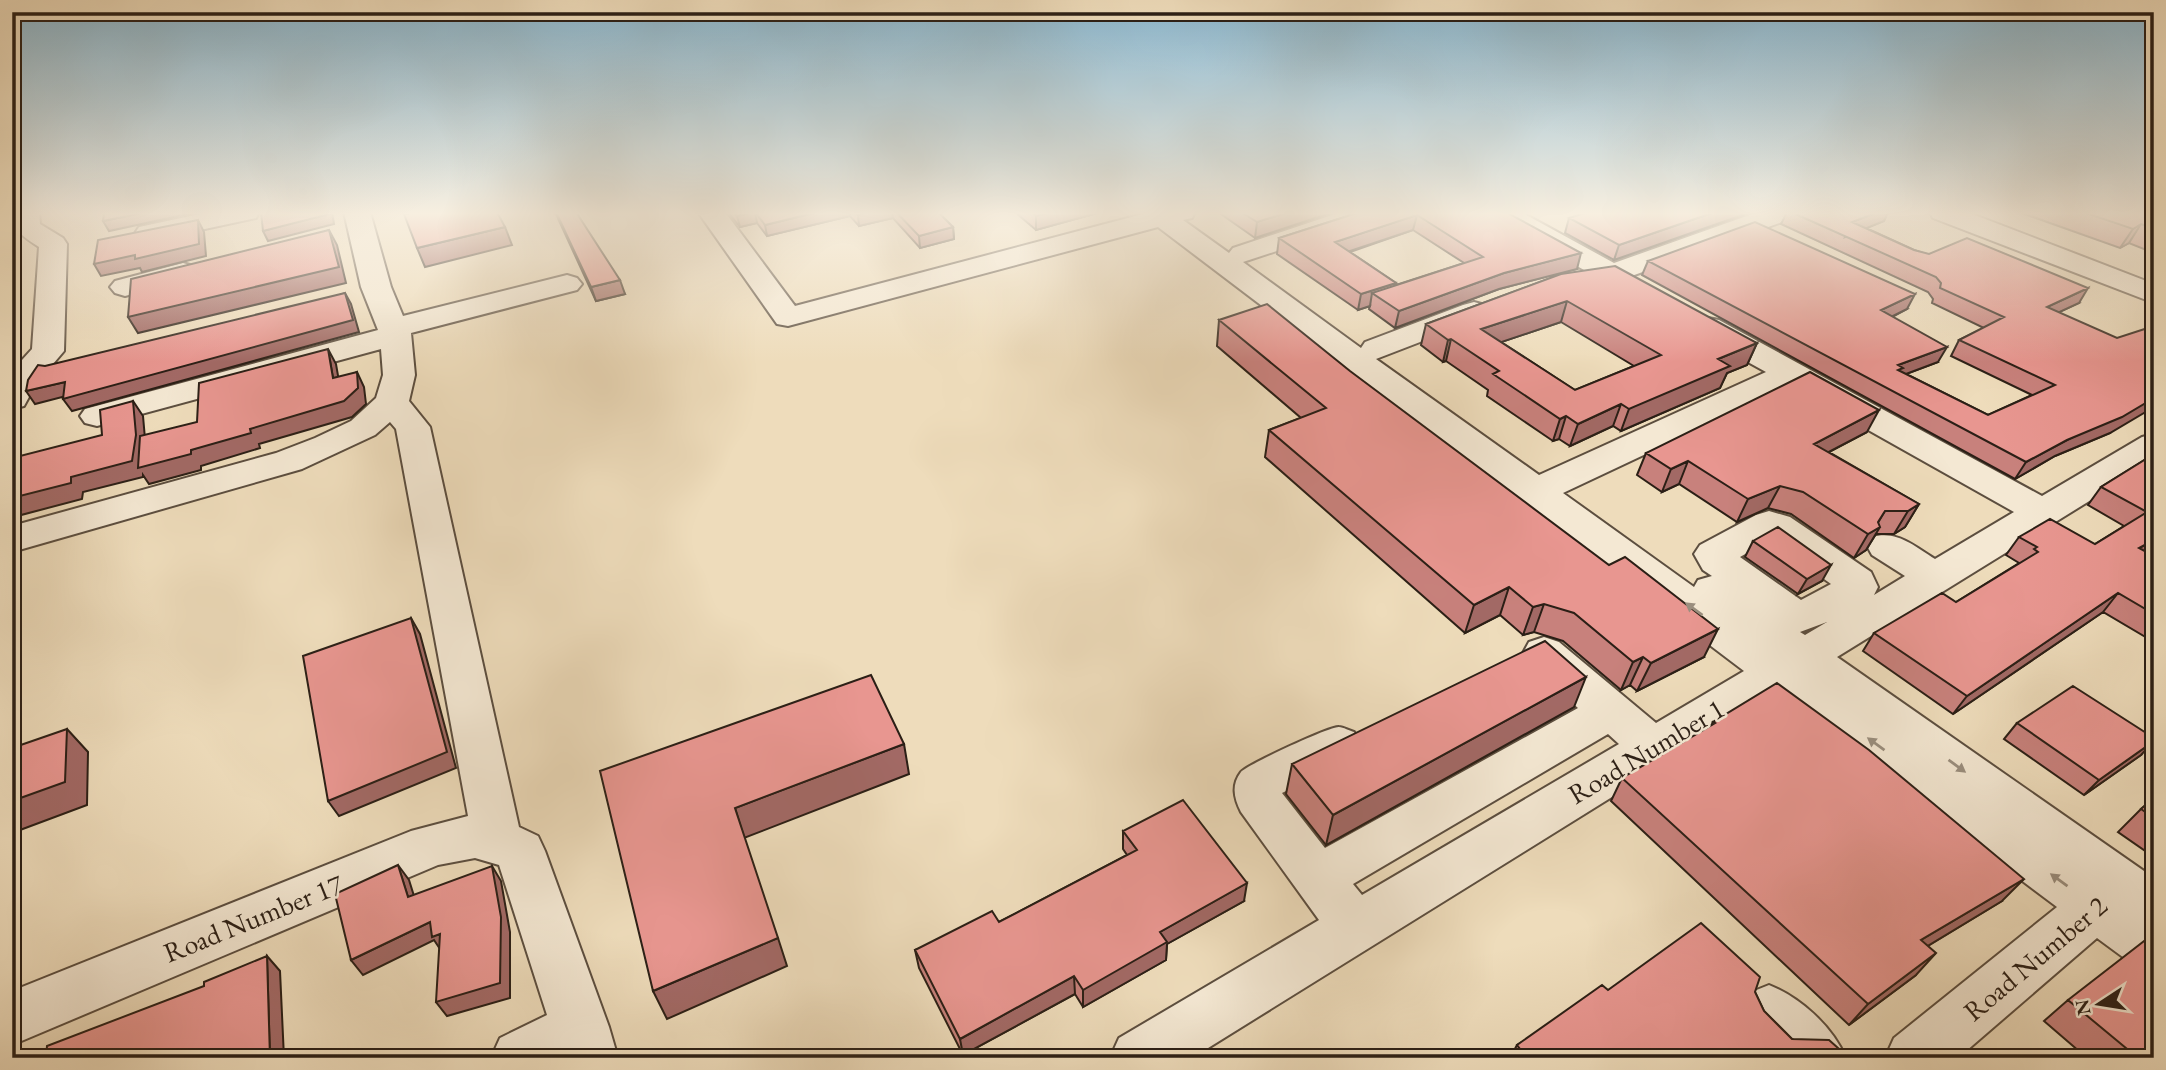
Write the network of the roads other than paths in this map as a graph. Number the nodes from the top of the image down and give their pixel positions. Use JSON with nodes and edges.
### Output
{"nodes":[{"id":1,"x":52,"y":262,"type":"edge"},
{"id":2,"x":358,"y":262,"type":"edge"},
{"id":3,"x":748,"y":262,"type":"edge"},
{"id":4,"x":991,"y":262,"type":"edge"},
{"id":5,"x":1239,"y":262,"type":"edge"},
{"id":6,"x":1254,"y":262,"type":"edge"},
{"id":7,"x":1590,"y":262,"type":"edge"},
{"id":8,"x":1646,"y":262,"type":"edge"},
{"id":9,"x":2071,"y":262,"type":"edge"},
{"id":10,"x":2107,"y":262,"type":"edge"},
{"id":11,"x":204,"y":267,"type":"edge"},
{"id":12,"x":1612,"y":274,"type":"junction"},
{"id":13,"x":2154,"y":280,"type":"edge"},
{"id":14,"x":568,"y":284,"type":"dead end"},
{"id":15,"x":1567,"y":284,"type":"edge"},
{"id":16,"x":125,"y":287,"type":"dead end"},
{"id":17,"x":1648,"y":294,"type":"edge"},
{"id":18,"x":2154,"y":294,"type":"edge"},
{"id":19,"x":1503,"y":300,"type":"edge"},
{"id":20,"x":1684,"y":314,"type":"edge"},
{"id":21,"x":395,"y":332,"type":"junction"},
{"id":22,"x":1376,"y":349,"type":"junction"},
{"id":23,"x":1791,"y":373,"type":"junction"},
{"id":24,"x":12,"y":399,"type":"edge"},
{"id":25,"x":392,"y":402,"type":"junction"},
{"id":26,"x":97,"y":416,"type":"edge"},
{"id":27,"x":2153,"y":446,"type":"edge"},
{"id":28,"x":1546,"y":486,"type":"junction"},
{"id":29,"x":2043,"y":512,"type":"junction"},
{"id":30,"x":12,"y":539,"type":"edge"},
{"id":31,"x":1814,"y":542,"type":"dead end"},
{"id":32,"x":1886,"y":546,"type":"dead end"},
{"id":33,"x":1918,"y":588,"type":"junction"},
{"id":34,"x":1508,"y":662,"type":"edge"},
{"id":35,"x":1791,"y":664,"type":"junction"},
{"id":36,"x":1610,"y":711,"type":"junction"},
{"id":37,"x":1371,"y":729,"type":"edge"},
{"id":38,"x":1653,"y":747,"type":"junction"},
{"id":39,"x":497,"y":838,"type":"junction"},
{"id":40,"x":1318,"y":878,"type":"junction"},
{"id":41,"x":2124,"y":899,"type":"edge"},
{"id":42,"x":1355,"y":927,"type":"junction"},
{"id":43,"x":2154,"y":949,"type":"edge"},
{"id":44,"x":1769,"y":1012,"type":"edge"},
{"id":45,"x":12,"y":1018,"type":"edge"},
{"id":46,"x":585,"y":1042,"type":"edge"},
{"id":47,"x":520,"y":1058,"type":"edge"},
{"id":48,"x":1139,"y":1058,"type":"edge"},
{"id":49,"x":1817,"y":1058,"type":"edge"},
{"id":50,"x":1914,"y":1058,"type":"edge"}],
"edges":[{"from":1,"to":24,"type":"street"},
{"from":2,"to":21,"type":"street"},
{"from":3,"to":4,"type":"street"},
{"from":5,"to":28,"type":"street"},
{"from":6,"to":22,"type":"street"},
{"from":7,"to":12,"type":"street"},
{"from":8,"to":12,"type":"street"},
{"from":9,"to":18,"type":"street"},
{"from":10,"to":13,"type":"street"},
{"from":11,"to":16,"type":"street"},
{"from":12,"to":15,"type":"street"},
{"from":12,"to":17,"type":"street"},
{"from":14,"to":21,"type":"street"},
{"from":19,"to":22,"type":"street"},
{"from":20,"to":23,"type":"street"},
{"from":21,"to":25,"type":"street"},
{"from":21,"to":26,"type":"street"},
{"from":22,"to":28,"type":"street"},
{"from":23,"to":28,"type":"street"},
{"from":23,"to":29,"type":"street"},
{"from":25,"to":30,"type":"street"},
{"from":25,"to":39,"type":"street"},
{"from":27,"to":29,"type":"street","name":"Road Number 1"},
{"from":28,"to":35,"type":"street"},
{"from":29,"to":33,"type":"street","name":"Road Number 1"},
{"from":31,"to":33,"type":"street"},
{"from":32,"to":33,"type":"street"},
{"from":33,"to":35,"type":"street","name":"Road Number 1"},
{"from":34,"to":36,"type":"street"},
{"from":35,"to":38,"type":"street","name":"Road Number 1"},
{"from":35,"to":41,"type":"street"},
{"from":36,"to":38,"type":"street"},
{"from":36,"to":40,"type":"street"},
{"from":37,"to":40,"type":"street"},
{"from":38,"to":42,"type":"street","name":"Road Number 1"},
{"from":39,"to":45,"type":"street","name":"Road Number 17"},
{"from":39,"to":46,"type":"street"},
{"from":40,"to":42,"type":"street"},
{"from":41,"to":43,"type":"street"},
{"from":41,"to":50,"type":"street","name":"Road Number 2"},
{"from":42,"to":48,"type":"street","name":"Road Number 1"},
{"from":44,"to":49,"type":"street"},
{"from":46,"to":47,"type":"street"}]}
